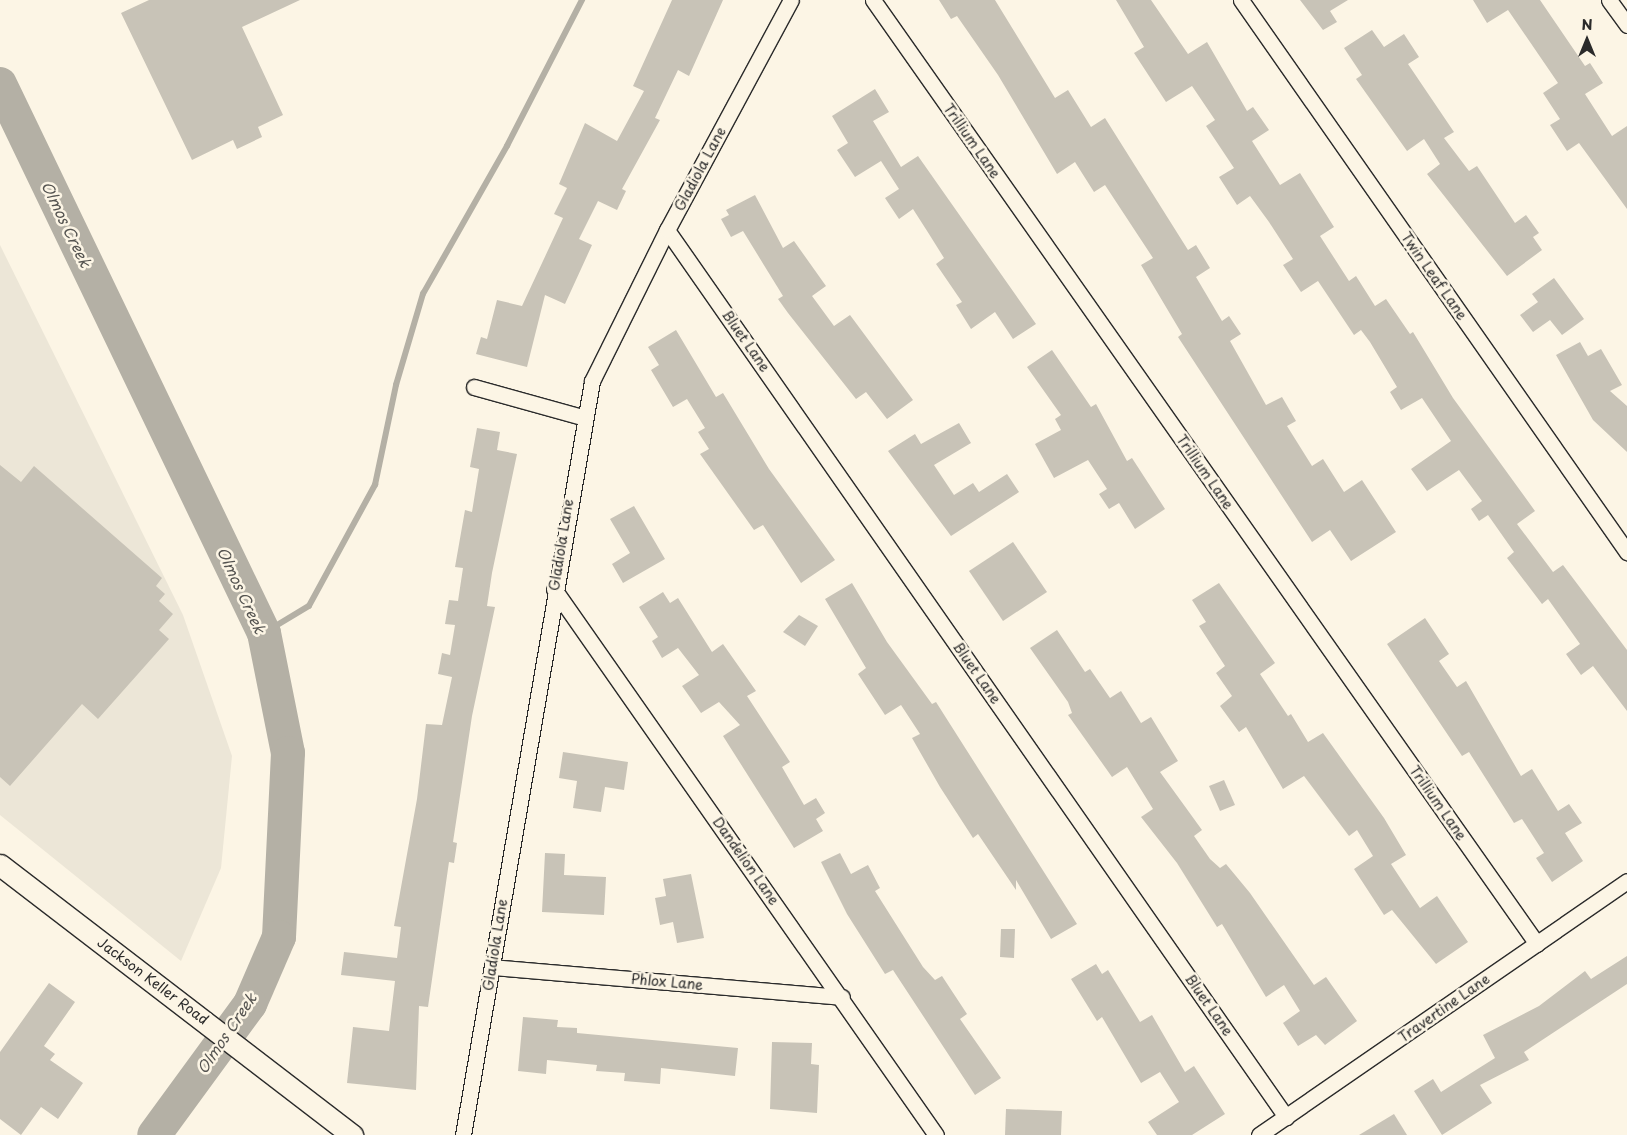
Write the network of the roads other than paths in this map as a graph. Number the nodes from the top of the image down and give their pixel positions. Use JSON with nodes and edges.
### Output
{"nodes":[{"id":1,"x":792,"y":0,"type":"edge"},
{"id":2,"x":873,"y":0,"type":"edge"},
{"id":3,"x":1241,"y":0,"type":"edge"},
{"id":4,"x":1609,"y":0,"type":"edge"},
{"id":5,"x":1627,"y":25,"type":"edge"},
{"id":6,"x":667,"y":230,"type":"junction"},
{"id":7,"x":474,"y":387,"type":"dead end"},
{"id":8,"x":582,"y":417,"type":"junction"},
{"id":9,"x":1627,"y":552,"type":"edge"},
{"id":10,"x":554,"y":589,"type":"junction"},
{"id":11,"x":0,"y":865,"type":"edge"},
{"id":12,"x":1627,"y":880,"type":"edge"},
{"id":13,"x":1537,"y":944,"type":"junction"},
{"id":14,"x":492,"y":967,"type":"junction"},
{"id":15,"x":842,"y":997,"type":"junction"},
{"id":16,"x":1286,"y":1117,"type":"junction"},
{"id":17,"x":352,"y":1135,"type":"edge"},
{"id":18,"x":463,"y":1135,"type":"edge"},
{"id":19,"x":936,"y":1135,"type":"edge"},
{"id":20,"x":1259,"y":1135,"type":"edge"}],
"edges":[{"from":1,"to":6,"type":"street","name":"Gladiola Lane"},
{"from":2,"to":13,"type":"street","name":"Trillium Lane"},
{"from":3,"to":9,"type":"street","name":"Twin Leaf Lane"},
{"from":4,"to":5,"type":"street"},
{"from":6,"to":8,"type":"street","name":"Gladiola Lane"},
{"from":6,"to":16,"type":"street","name":"Bluet Lane"},
{"from":7,"to":8,"type":"street"},
{"from":8,"to":10,"type":"street","name":"Gladiola Lane"},
{"from":10,"to":14,"type":"street","name":"Gladiola Lane"},
{"from":10,"to":15,"type":"street","name":"Dandelion Lane"},
{"from":11,"to":17,"type":"main road","name":"Jackson Keller Road"},
{"from":12,"to":13,"type":"street","name":"Travertine Lane"},
{"from":13,"to":16,"type":"street","name":"Travertine Lane"},
{"from":14,"to":15,"type":"street","name":"Phlox Lane"},
{"from":14,"to":18,"type":"street","name":"Gladiola Lane"},
{"from":15,"to":19,"type":"street","name":"Dandelion Lane"},
{"from":16,"to":20,"type":"street","name":"Travertine Lane"}]}
